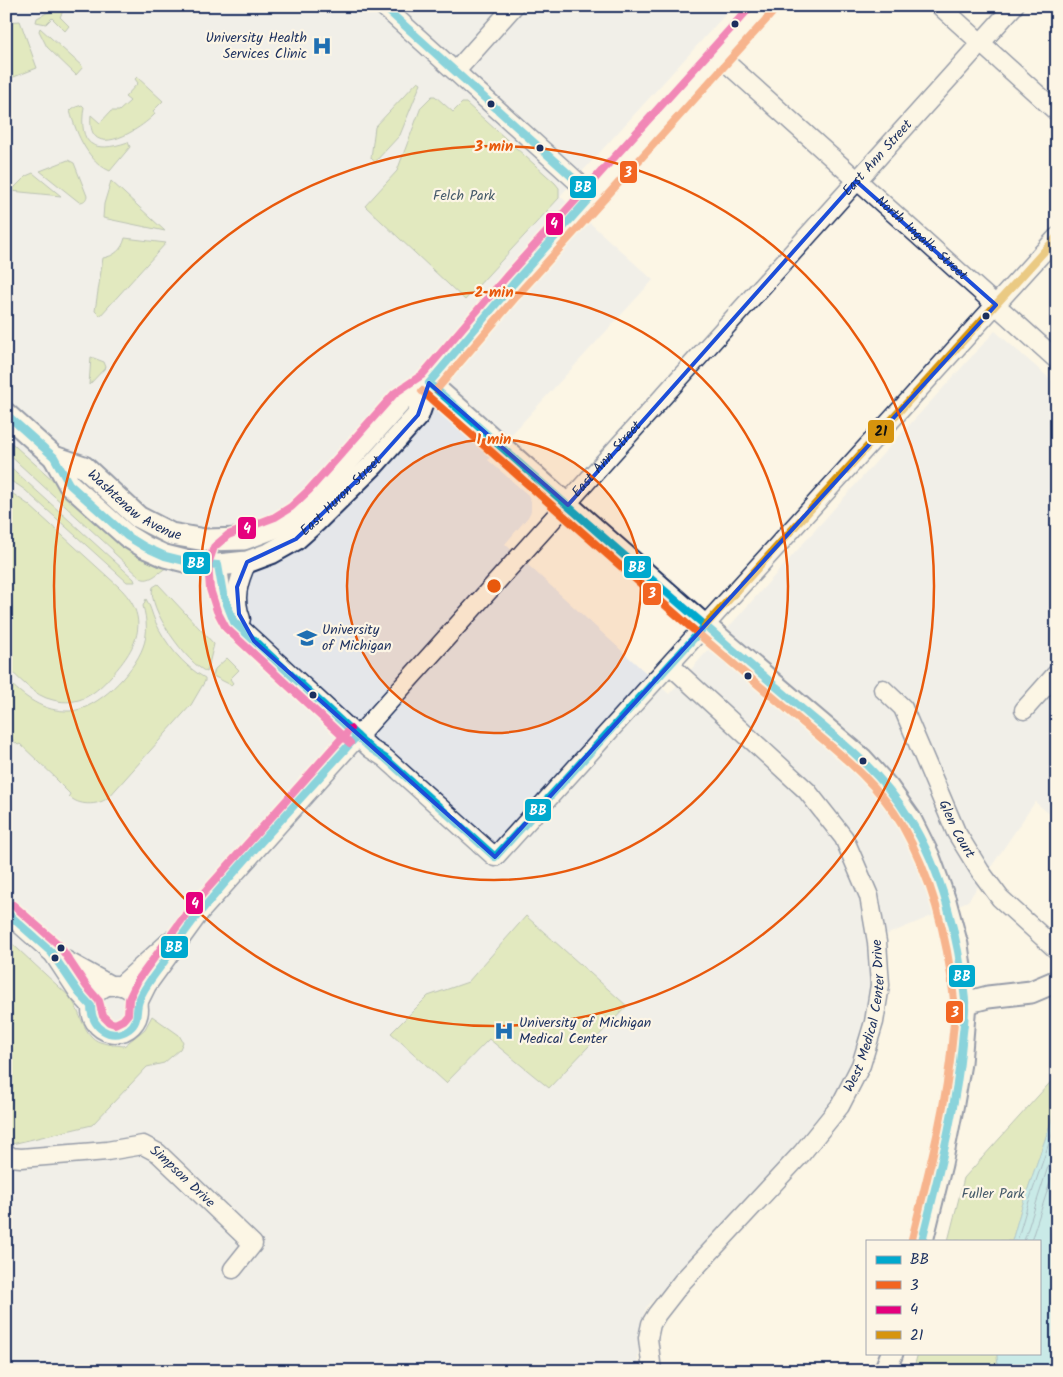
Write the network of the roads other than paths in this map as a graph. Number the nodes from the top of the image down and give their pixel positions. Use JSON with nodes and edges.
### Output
{"nodes":[{"id":1,"x":383,"y":6,"type":"edge"},
{"id":2,"x":514,"y":6,"type":"edge"},
{"id":3,"x":765,"y":6,"type":"edge"},
{"id":4,"x":940,"y":6,"type":"edge"},
{"id":5,"x":1014,"y":6,"type":"edge"},
{"id":6,"x":981,"y":43,"type":"junction"},
{"id":7,"x":720,"y":57,"type":"junction"},
{"id":8,"x":456,"y":71,"type":"junction"},
{"id":9,"x":1057,"y":112,"type":"edge"},
{"id":10,"x":856,"y":181,"type":"junction"},
{"id":11,"x":592,"y":195,"type":"junction"},
{"id":12,"x":1057,"y":237,"type":"edge"},
{"id":13,"x":996,"y":305,"type":"junction"},
{"id":14,"x":1057,"y":360,"type":"edge"},
{"id":15,"x":429,"y":383,"type":"junction"},
{"id":16,"x":6,"y":414,"type":"edge"},
{"id":17,"x":54,"y":457,"type":"junction"},
{"id":18,"x":568,"y":505,"type":"junction"},
{"id":19,"x":244,"y":539,"type":"junction"},
{"id":20,"x":219,"y":540,"type":"joint"},
{"id":21,"x":247,"y":562,"type":"junction"},
{"id":22,"x":218,"y":565,"type":"junction"},
{"id":23,"x":705,"y":626,"type":"junction"},
{"id":24,"x":254,"y":641,"type":"junction"},
{"id":25,"x":670,"y":665,"type":"junction"},
{"id":26,"x":1057,"y":673,"type":"edge"},
{"id":27,"x":883,"y":689,"type":"dead end"},
{"id":28,"x":1024,"y":710,"type":"dead end"},
{"id":29,"x":357,"y":736,"type":"junction"},
{"id":30,"x":6,"y":912,"type":"edge"},
{"id":31,"x":200,"y":912,"type":"junction"},
{"id":32,"x":1057,"y":950,"type":"edge"},
{"id":33,"x":52,"y":952,"type":"junction"},
{"id":34,"x":1057,"y":981,"type":"edge"},
{"id":35,"x":116,"y":986,"type":"junction"},
{"id":36,"x":138,"y":1003,"type":"junction"},
{"id":37,"x":965,"y":1003,"type":"junction"},
{"id":38,"x":91,"y":1006,"type":"junction"},
{"id":39,"x":6,"y":1153,"type":"edge"},
{"id":40,"x":922,"y":1240,"type":"edge"},
{"id":41,"x":233,"y":1269,"type":"dead end"},
{"id":42,"x":892,"y":1354,"type":"edge"},
{"id":43,"x":652,"y":1371,"type":"edge"},
{"id":44,"x":885,"y":1371,"type":"edge"}],
"edges":[{"from":1,"to":8,"type":"street"},
{"from":2,"to":8,"type":"street"},
{"from":3,"to":7,"type":"main road","name":"East Huron Street"},
{"from":4,"to":6,"type":"street"},
{"from":5,"to":6,"type":"street","name":"East Ann Street"},
{"from":6,"to":9,"type":"street"},
{"from":6,"to":10,"type":"street","name":"East Ann Street"},
{"from":7,"to":10,"type":"street","name":"North Ingalls Street"},
{"from":7,"to":11,"type":"main road","name":"East Huron Street"},
{"from":8,"to":11,"type":"street"},
{"from":10,"to":13,"type":"street","name":"North Ingalls Street"},
{"from":10,"to":18,"type":"street","name":"East Ann Street"},
{"from":11,"to":15,"type":"main road","name":"East Huron Street"},
{"from":12,"to":13,"type":"street"},
{"from":13,"to":14,"type":"street","name":"North Ingalls Street"},
{"from":13,"to":23,"type":"street"},
{"from":15,"to":18,"type":"main road"},
{"from":15,"to":19,"type":"main road","name":"East Huron Street"},
{"from":15,"to":21,"type":"main road","name":"East Huron Street"},
{"from":16,"to":17,"type":"main road","name":"Washtenaw Avenue"},
{"from":17,"to":20,"type":"main road","name":"Washtenaw Avenue"},
{"from":17,"to":22,"type":"main road","name":"Washtenaw Avenue"},
{"from":18,"to":23,"type":"main road"},
{"from":18,"to":29,"type":"street","name":"East Ann Street"},
{"from":19,"to":20,"type":"main road","name":"East Huron Street"},
{"from":19,"to":22,"type":"main road"},
{"from":21,"to":22,"type":"main road","name":"East Huron Street"},
{"from":21,"to":24,"type":"street"},
{"from":22,"to":24,"type":"street"},
{"from":23,"to":25,"type":"street"},
{"from":23,"to":37,"type":"main road"},
{"from":24,"to":29,"type":"street"},
{"from":25,"to":29,"type":"street"},
{"from":25,"to":43,"type":"street","name":"West Medical Center Drive"},
{"from":26,"to":28,"type":"street"},
{"from":27,"to":32,"type":"street","name":"Glen Court"},
{"from":29,"to":31,"type":"street","name":"East Ann Street"},
{"from":30,"to":33,"type":"street"},
{"from":31,"to":35,"type":"street","name":"East Ann Street"},
{"from":31,"to":36,"type":"street","name":"East Ann Street"},
{"from":33,"to":35,"type":"street"},
{"from":33,"to":38,"type":"street"},
{"from":34,"to":37,"type":"main road"},
{"from":35,"to":36,"type":"street"},
{"from":35,"to":38,"type":"street"},
{"from":36,"to":38,"type":"street"},
{"from":37,"to":40,"type":"main road"},
{"from":39,"to":41,"type":"street","name":"Simpson Drive"},
{"from":42,"to":44,"type":"main road"}]}
